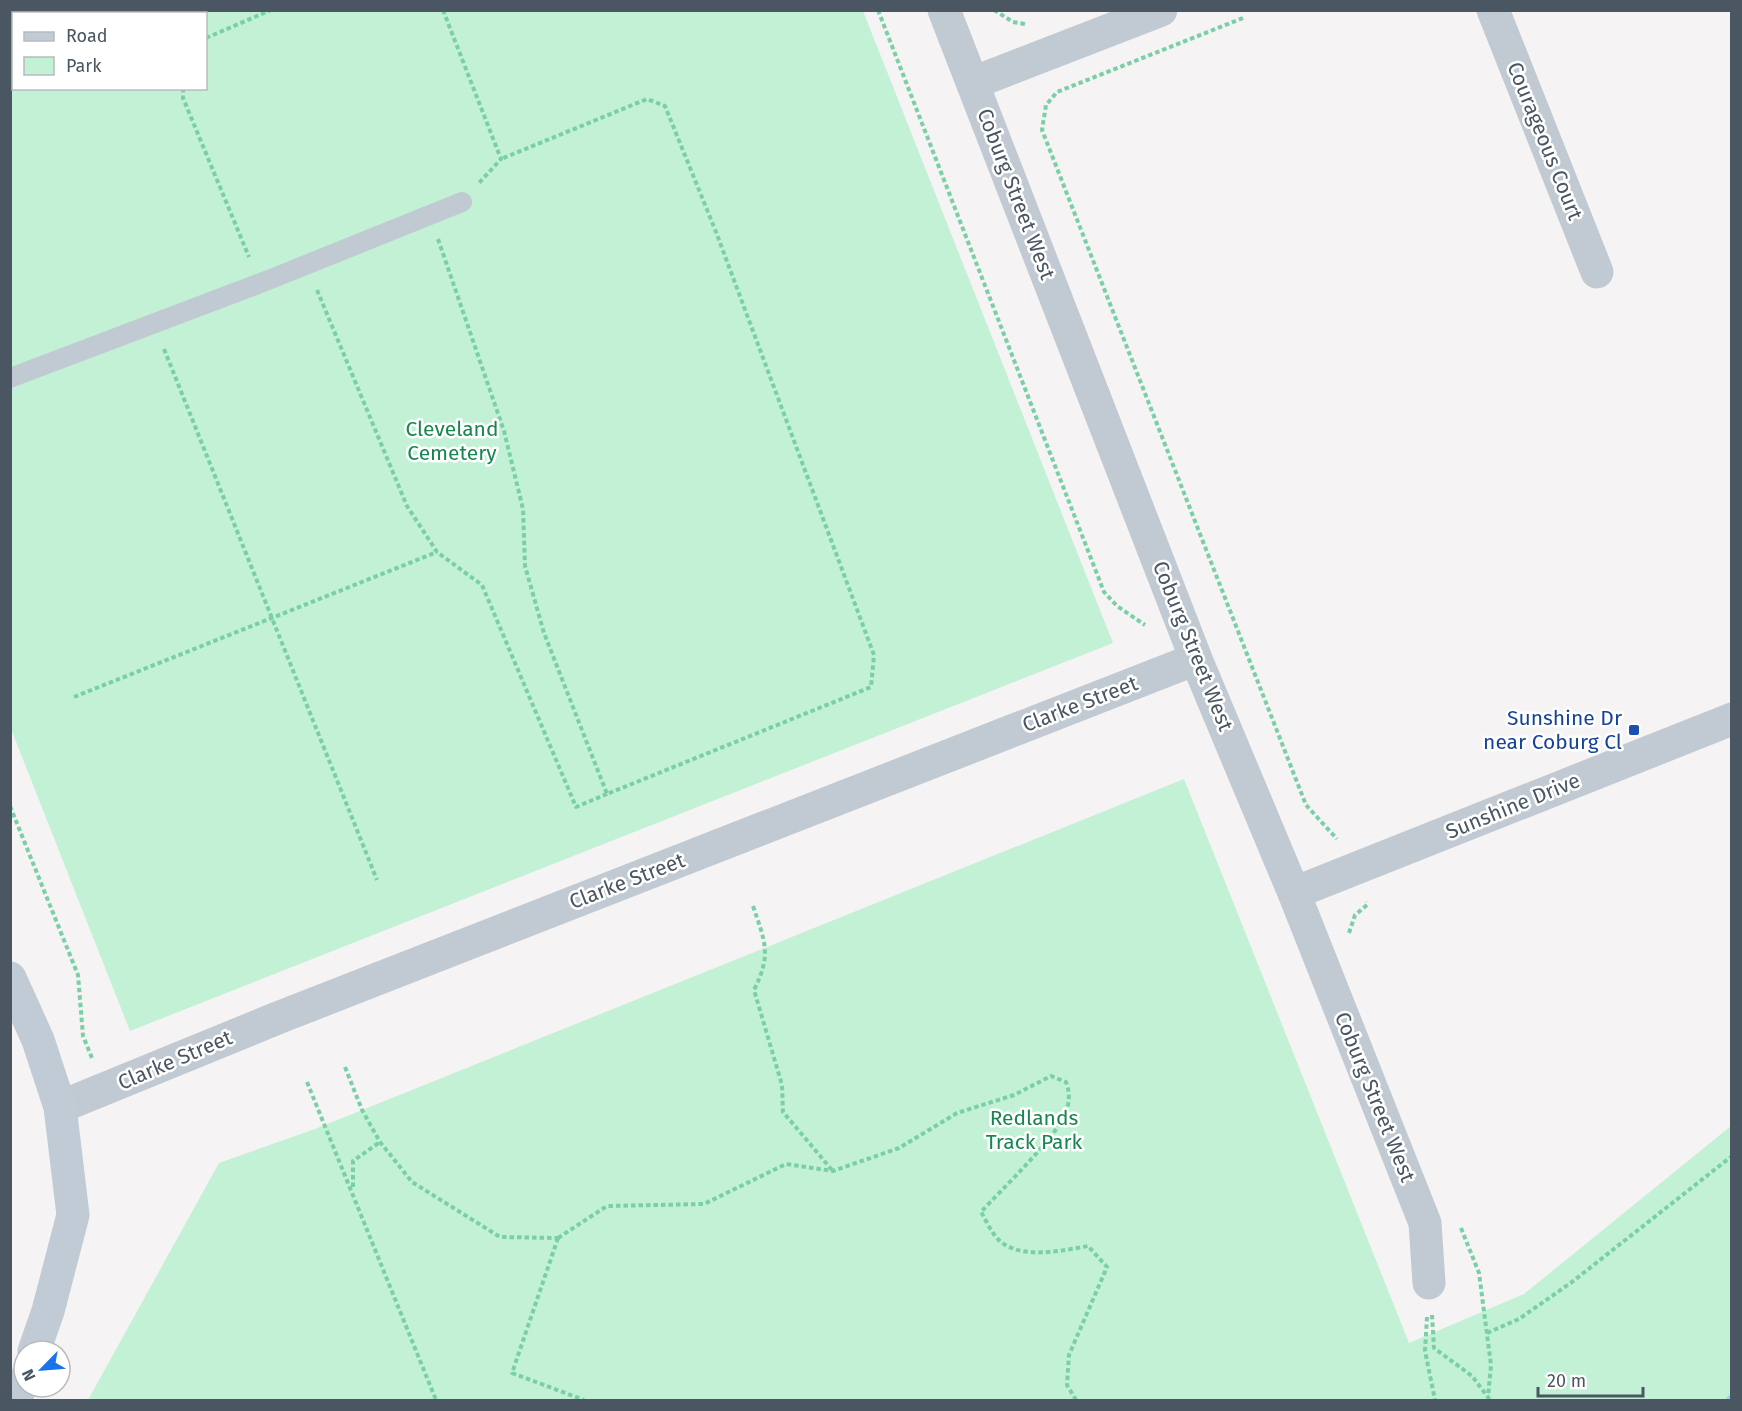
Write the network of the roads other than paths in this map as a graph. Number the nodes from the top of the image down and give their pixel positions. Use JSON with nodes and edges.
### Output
{"nodes":[{"id":1,"x":944,"y":10,"type":"edge"},
{"id":2,"x":1161,"y":10,"type":"edge"},
{"id":3,"x":1493,"y":10,"type":"edge"},
{"id":4,"x":973,"y":83,"type":"junction"},
{"id":5,"x":462,"y":202,"type":"road end"},
{"id":6,"x":1597,"y":272,"type":"dead end"},
{"id":7,"x":10,"y":378,"type":"edge"},
{"id":8,"x":1196,"y":658,"type":"junction"},
{"id":9,"x":1731,"y":719,"type":"edge"},
{"id":10,"x":1294,"y":893,"type":"junction"},
{"id":11,"x":10,"y":978,"type":"edge"},
{"id":12,"x":60,"y":1107,"type":"junction"},
{"id":13,"x":1429,"y":1284,"type":"road end"},
{"id":14,"x":38,"y":1339,"type":"edge"}],
"edges":[{"from":1,"to":4,"type":"street","name":"Coburg Street West"},
{"from":2,"to":4,"type":"street"},
{"from":3,"to":6,"type":"street","name":"Courageous Court"},
{"from":4,"to":8,"type":"street","name":"Coburg Street West"},
{"from":5,"to":7,"type":"lane"},
{"from":8,"to":10,"type":"street","name":"Coburg Street West"},
{"from":8,"to":12,"type":"street","name":"Clarke Street"},
{"from":9,"to":10,"type":"street","name":"Sunshine Drive"},
{"from":10,"to":13,"type":"street","name":"Coburg Street West"},
{"from":11,"to":12,"type":"main road"},
{"from":12,"to":14,"type":"main road"}]}
